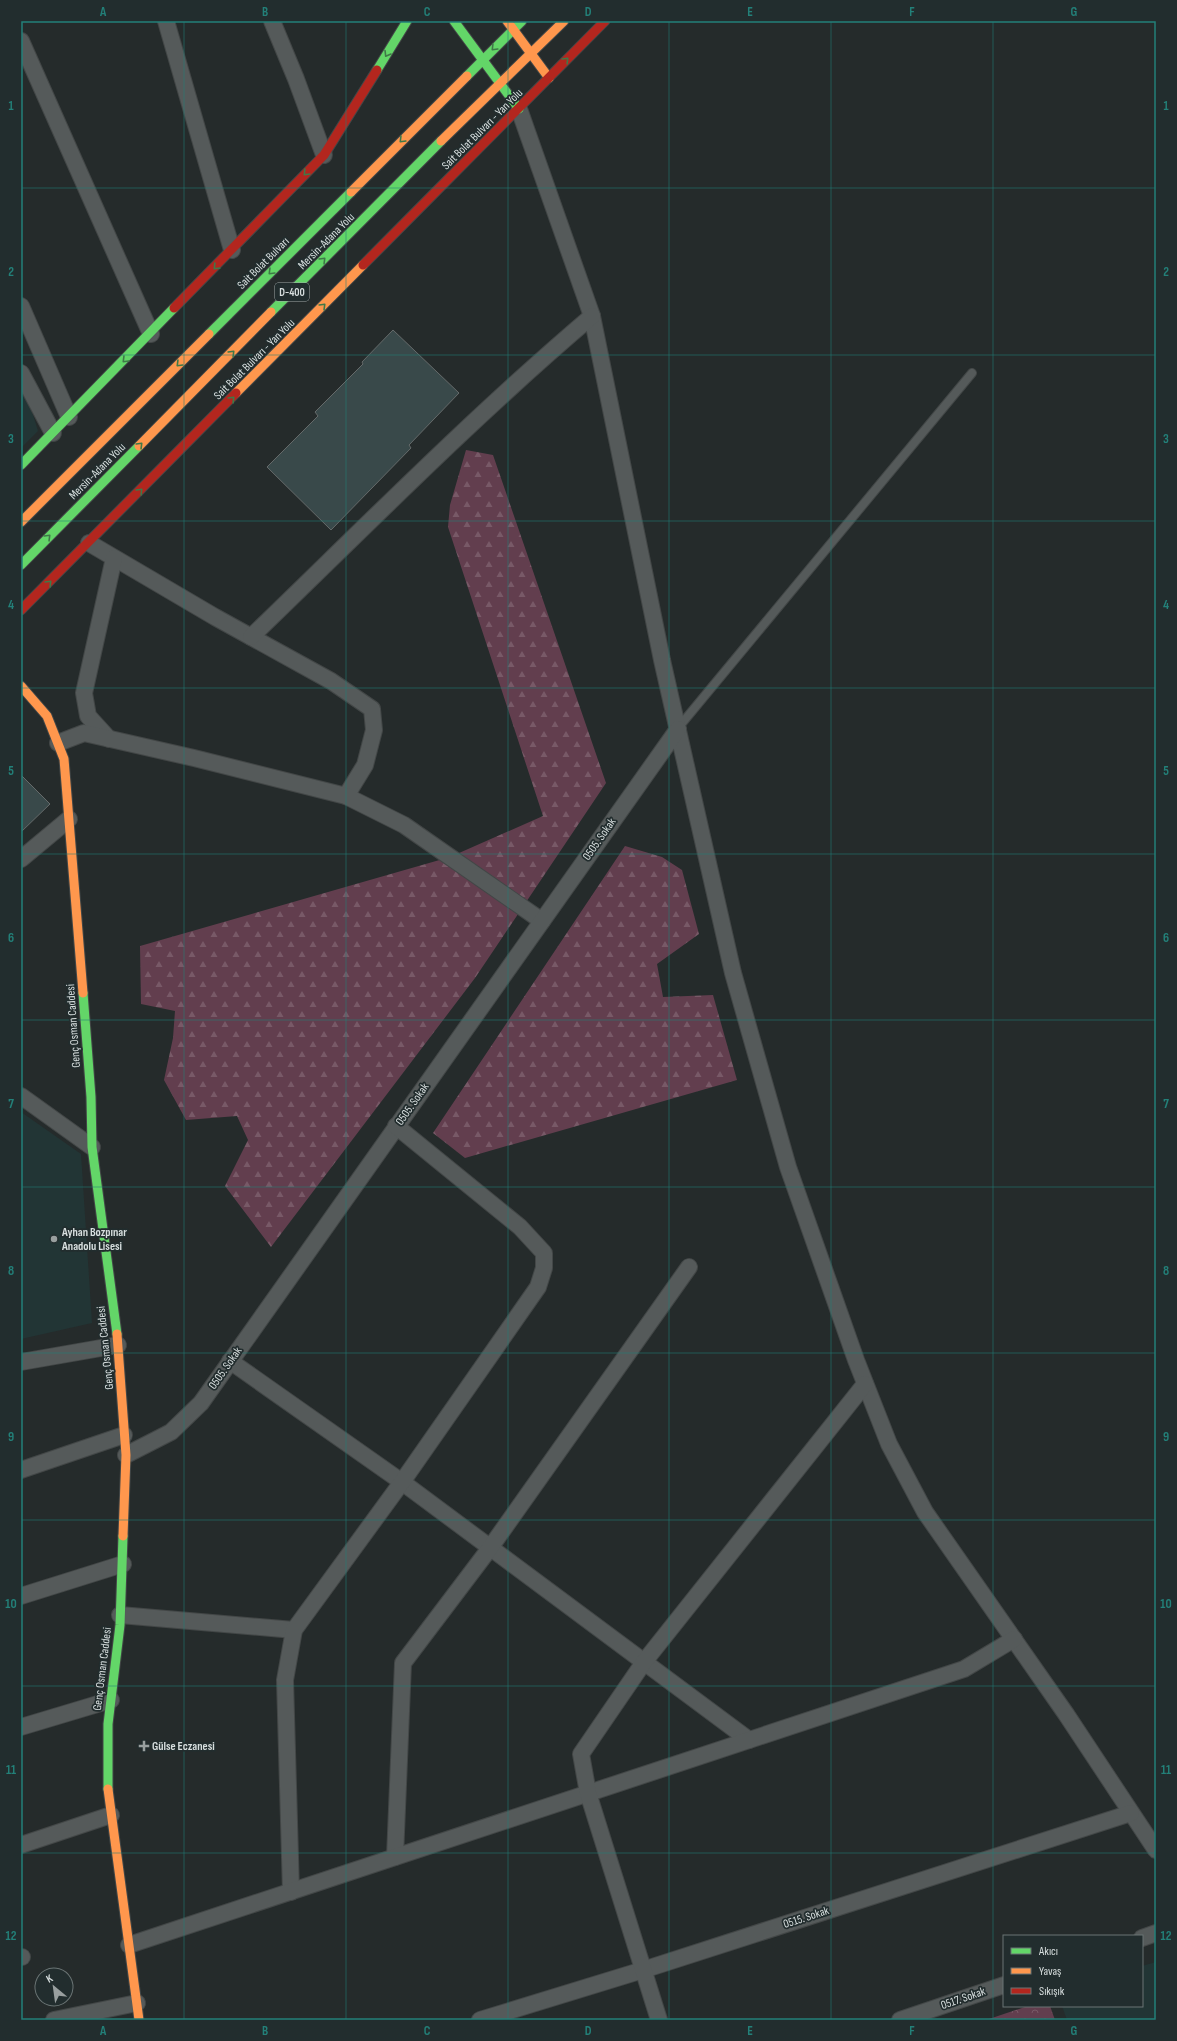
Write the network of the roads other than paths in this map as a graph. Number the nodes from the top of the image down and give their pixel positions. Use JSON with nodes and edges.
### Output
{"nodes":[{"id":1,"x":166,"y":21,"type":"edge"},
{"id":2,"x":272,"y":21,"type":"edge"},
{"id":3,"x":407,"y":21,"type":"edge"},
{"id":4,"x":454,"y":21,"type":"edge"},
{"id":5,"x":507,"y":21,"type":"edge"},
{"id":6,"x":522,"y":21,"type":"edge"},
{"id":7,"x":564,"y":21,"type":"edge"},
{"id":8,"x":605,"y":21,"type":"edge"},
{"id":9,"x":513,"y":29,"type":"junction"},
{"id":10,"x":21,"y":41,"type":"edge"},
{"id":11,"x":531,"y":54,"type":"junction"},
{"id":12,"x":483,"y":59,"type":"junction"},
{"id":13,"x":549,"y":78,"type":"junction"},
{"id":14,"x":501,"y":83,"type":"junction"},
{"id":15,"x":520,"y":109,"type":"junction"},
{"id":16,"x":324,"y":155,"type":"junction"},
{"id":17,"x":232,"y":250,"type":"junction"},
{"id":18,"x":21,"y":306,"type":"edge"},
{"id":19,"x":592,"y":316,"type":"junction"},
{"id":20,"x":151,"y":334,"type":"junction"},
{"id":21,"x":21,"y":373,"type":"edge"},
{"id":22,"x":972,"y":373,"type":"dead end"},
{"id":23,"x":69,"y":417,"type":"junction"},
{"id":24,"x":52,"y":434,"type":"junction"},
{"id":25,"x":21,"y":466,"type":"edge"},
{"id":26,"x":21,"y":522,"type":"edge"},
{"id":27,"x":89,"y":543,"type":"junction"},
{"id":28,"x":114,"y":558,"type":"junction"},
{"id":29,"x":21,"y":564,"type":"edge"},
{"id":30,"x":21,"y":610,"type":"edge"},
{"id":31,"x":251,"y":637,"type":"junction"},
{"id":32,"x":21,"y":686,"type":"edge"},
{"id":33,"x":678,"y":729,"type":"junction"},
{"id":34,"x":109,"y":739,"type":"junction"},
{"id":35,"x":58,"y":743,"type":"junction"},
{"id":36,"x":346,"y":796,"type":"junction"},
{"id":37,"x":69,"y":819,"type":"junction"},
{"id":38,"x":21,"y":859,"type":"edge"},
{"id":39,"x":542,"y":921,"type":"junction"},
{"id":40,"x":21,"y":1096,"type":"edge"},
{"id":41,"x":396,"y":1126,"type":"junction"},
{"id":42,"x":92,"y":1147,"type":"junction"},
{"id":43,"x":689,"y":1267,"type":"dead end"},
{"id":44,"x":118,"y":1345,"type":"junction"},
{"id":45,"x":230,"y":1361,"type":"junction"},
{"id":46,"x":21,"y":1362,"type":"edge"},
{"id":47,"x":865,"y":1384,"type":"junction"},
{"id":48,"x":124,"y":1435,"type":"junction"},
{"id":49,"x":126,"y":1455,"type":"junction"},
{"id":50,"x":21,"y":1470,"type":"edge"},
{"id":51,"x":402,"y":1482,"type":"junction"},
{"id":52,"x":490,"y":1548,"type":"junction"},
{"id":53,"x":123,"y":1564,"type":"junction"},
{"id":54,"x":21,"y":1596,"type":"edge"},
{"id":55,"x":120,"y":1615,"type":"junction"},
{"id":56,"x":294,"y":1630,"type":"junction"},
{"id":57,"x":1014,"y":1639,"type":"junction"},
{"id":58,"x":644,"y":1662,"type":"junction"},
{"id":59,"x":111,"y":1700,"type":"junction"},
{"id":60,"x":21,"y":1727,"type":"edge"},
{"id":61,"x":749,"y":1740,"type":"junction"},
{"id":62,"x":588,"y":1793,"type":"junction"},
{"id":63,"x":1131,"y":1812,"type":"junction"},
{"id":64,"x":111,"y":1815,"type":"junction"},
{"id":65,"x":21,"y":1845,"type":"edge"},
{"id":66,"x":1156,"y":1850,"type":"edge"},
{"id":67,"x":395,"y":1857,"type":"junction"},
{"id":68,"x":290,"y":1892,"type":"junction"},
{"id":69,"x":1156,"y":1933,"type":"edge"},
{"id":70,"x":1143,"y":1938,"type":"edge"},
{"id":71,"x":128,"y":1945,"type":"junction"},
{"id":72,"x":643,"y":1970,"type":"junction"},
{"id":73,"x":1003,"y":1985,"type":"edge"},
{"id":74,"x":136,"y":2003,"type":"junction"},
{"id":75,"x":54,"y":2020,"type":"edge"},
{"id":76,"x":139,"y":2020,"type":"edge"},
{"id":77,"x":480,"y":2020,"type":"edge"},
{"id":78,"x":659,"y":2020,"type":"edge"},
{"id":79,"x":900,"y":2020,"type":"edge"}],
"edges":[{"from":1,"to":17,"type":"street"},
{"from":2,"to":16,"type":"street"},
{"from":3,"to":16,"type":"main road","one_way":true},
{"from":4,"to":12,"type":"main road"},
{"from":5,"to":9,"type":"main road"},
{"from":6,"to":9,"type":"main road","name":"Sait Bolat Bulvarı","number":"D-400"},
{"from":7,"to":11,"type":"main road","name":"Mersin-Adana Yolu","number":"D-400"},
{"from":13,"to":8,"type":"main road","name":"Sait Bolat Bulvarı - Yan Yolu","one_way":true},
{"from":9,"to":11,"type":"main road"},
{"from":9,"to":12,"type":"main road","name":"Sait Bolat Bulvarı","number":"D-400","one_way":true},
{"from":10,"to":20,"type":"street"},
{"from":11,"to":13,"type":"main road"},
{"from":11,"to":14,"type":"main road","name":"Mersin-Adana Yolu","number":"D-400"},
{"from":12,"to":14,"type":"main road"},
{"from":12,"to":26,"type":"main road","name":"Sait Bolat Bulvarı","number":"D-400","one_way":true},
{"from":13,"to":15,"type":"main road","name":"Sait Bolat Bulvarı - Yan Yolu"},
{"from":14,"to":15,"type":"main road"},
{"from":29,"to":14,"type":"main road","name":"Mersin-Adana Yolu","number":"D-400","one_way":true},
{"from":15,"to":19,"type":"street"},
{"from":27,"to":15,"type":"main road","name":"Sait Bolat Bulvarı - Yan Yolu","one_way":true},
{"from":16,"to":17,"type":"main road","one_way":true},
{"from":17,"to":20,"type":"main road","one_way":true},
{"from":18,"to":23,"type":"street"},
{"from":19,"to":31,"type":"street"},
{"from":19,"to":33,"type":"street"},
{"from":20,"to":23,"type":"main road","one_way":true},
{"from":21,"to":24,"type":"street"},
{"from":22,"to":33,"type":"lane"},
{"from":23,"to":24,"type":"main road"},
{"from":24,"to":25,"type":"main road"},
{"from":27,"to":28,"type":"street"},
{"from":30,"to":27,"type":"main road","name":"Sait Bolat Bulvarı - Yan Yolu","one_way":true},
{"from":28,"to":31,"type":"street"},
{"from":28,"to":34,"type":"street"},
{"from":31,"to":36,"type":"street"},
{"from":32,"to":35,"type":"main road","name":"Genç Osman Caddesi"},
{"from":33,"to":39,"type":"street","name":"0505. Sokak"},
{"from":33,"to":47,"type":"street"},
{"from":34,"to":35,"type":"street"},
{"from":34,"to":36,"type":"street"},
{"from":35,"to":37,"type":"main road","name":"Genç Osman Caddesi"},
{"from":36,"to":39,"type":"street"},
{"from":37,"to":38,"type":"street"},
{"from":37,"to":42,"type":"main road","name":"Genç Osman Caddesi"},
{"from":39,"to":41,"type":"street","name":"0505. Sokak"},
{"from":40,"to":42,"type":"street"},
{"from":41,"to":45,"type":"street","name":"0505. Sokak"},
{"from":41,"to":51,"type":"street"},
{"from":42,"to":44,"type":"main road","name":"Genç Osman Caddesi"},
{"from":43,"to":52,"type":"street"},
{"from":44,"to":46,"type":"street"},
{"from":44,"to":48,"type":"main road","name":"Genç Osman Caddesi"},
{"from":45,"to":49,"type":"street","name":"0505. Sokak"},
{"from":45,"to":51,"type":"street"},
{"from":47,"to":57,"type":"street"},
{"from":47,"to":58,"type":"street"},
{"from":48,"to":49,"type":"main road","name":"Genç Osman Caddesi"},
{"from":48,"to":50,"type":"street"},
{"from":49,"to":53,"type":"main road","name":"Genç Osman Caddesi"},
{"from":51,"to":52,"type":"street"},
{"from":51,"to":56,"type":"street"},
{"from":52,"to":58,"type":"street"},
{"from":52,"to":67,"type":"street"},
{"from":53,"to":54,"type":"street"},
{"from":53,"to":55,"type":"main road","name":"Genç Osman Caddesi"},
{"from":55,"to":56,"type":"street"},
{"from":55,"to":59,"type":"main road","name":"Genç Osman Caddesi"},
{"from":56,"to":68,"type":"street"},
{"from":57,"to":61,"type":"street"},
{"from":57,"to":63,"type":"street"},
{"from":58,"to":61,"type":"street"},
{"from":58,"to":62,"type":"street"},
{"from":59,"to":60,"type":"street"},
{"from":59,"to":64,"type":"main road","name":"Genç Osman Caddesi"},
{"from":61,"to":62,"type":"street"},
{"from":62,"to":67,"type":"street"},
{"from":62,"to":72,"type":"street"},
{"from":63,"to":66,"type":"street"},
{"from":63,"to":72,"type":"street","name":"0515. Sokak"},
{"from":64,"to":65,"type":"street"},
{"from":64,"to":71,"type":"main road","name":"Genç Osman Caddesi"},
{"from":67,"to":68,"type":"street"},
{"from":68,"to":71,"type":"street"},
{"from":69,"to":70,"type":"street"},
{"from":71,"to":74,"type":"main road","name":"Genç Osman Caddesi"},
{"from":72,"to":77,"type":"street","name":"0515. Sokak"},
{"from":72,"to":78,"type":"street"},
{"from":73,"to":79,"type":"street","name":"0517. Sokak"},
{"from":74,"to":75,"type":"street"},
{"from":74,"to":76,"type":"main road","name":"Genç Osman Caddesi"}]}
